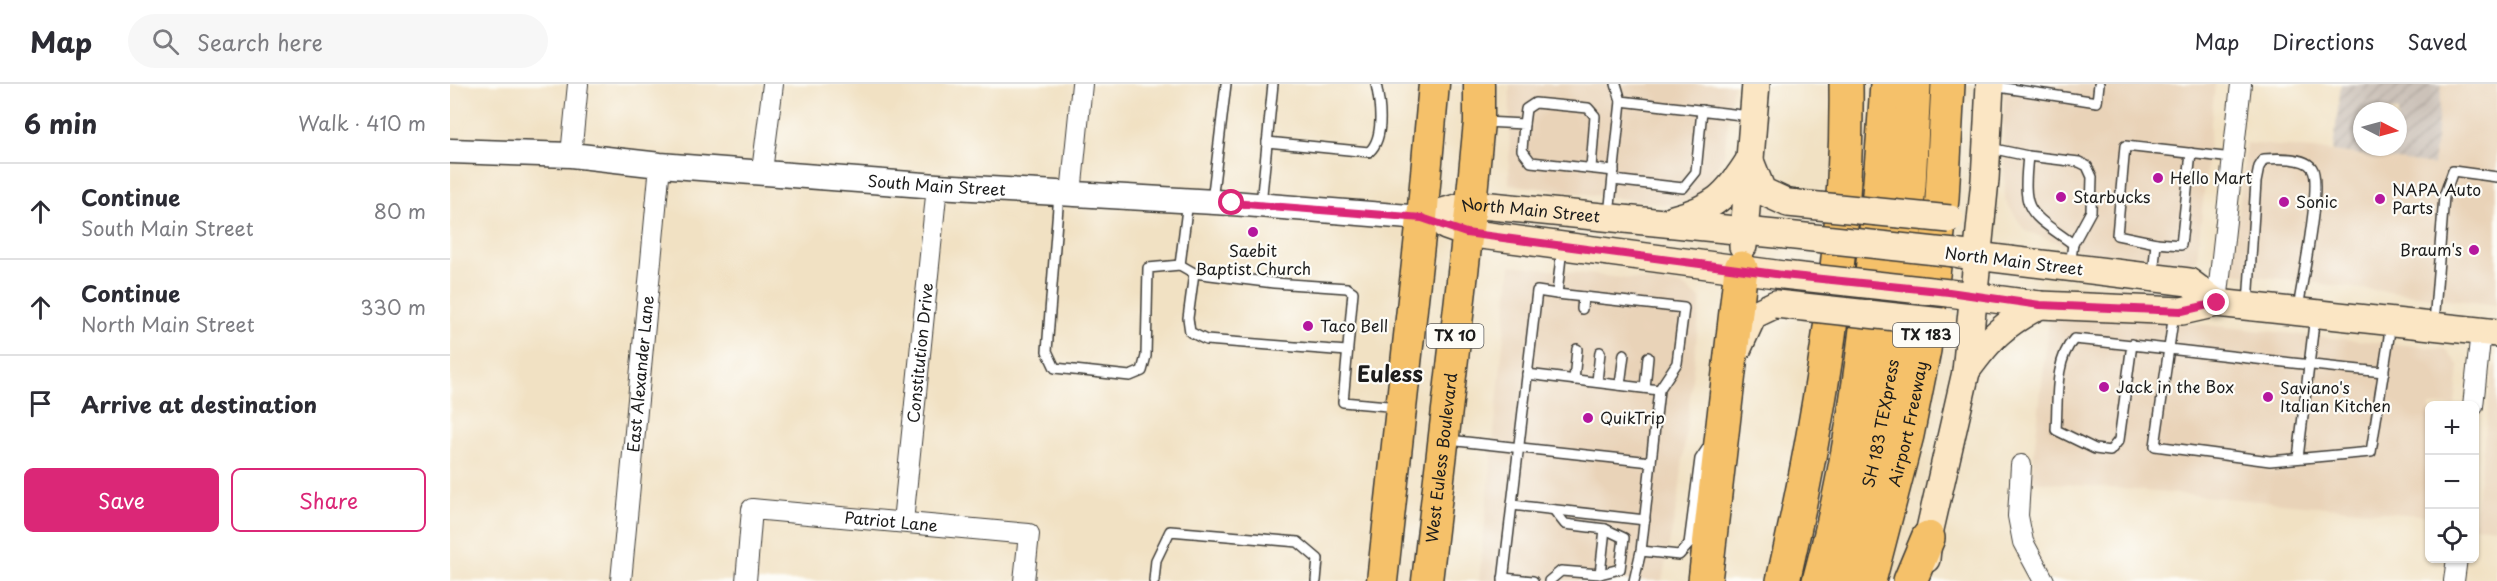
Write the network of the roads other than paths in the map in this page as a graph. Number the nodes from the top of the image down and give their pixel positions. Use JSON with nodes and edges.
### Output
{"nodes":[{"id":1,"x":578,"y":84,"type":"edge"},
{"id":2,"x":773,"y":84,"type":"edge"},
{"id":3,"x":1082,"y":84,"type":"edge"},
{"id":4,"x":1226,"y":84,"type":"edge"},
{"id":5,"x":1273,"y":84,"type":"edge"},
{"id":6,"x":1376,"y":84,"type":"edge"},
{"id":7,"x":1434,"y":84,"type":"edge"},
{"id":8,"x":1479,"y":84,"type":"edge"},
{"id":9,"x":1616,"y":84,"type":"edge"},
{"id":10,"x":1756,"y":84,"type":"edge"},
{"id":11,"x":1846,"y":84,"type":"edge"},
{"id":12,"x":1887,"y":84,"type":"edge"},
{"id":13,"x":1914,"y":84,"type":"edge"},
{"id":14,"x":1948,"y":84,"type":"edge"},
{"id":15,"x":2099,"y":84,"type":"edge"},
{"id":16,"x":2241,"y":84,"type":"edge"},
{"id":17,"x":1990,"y":85,"type":"edge"},
{"id":18,"x":2023,"y":87,"type":"edge"},
{"id":19,"x":1621,"y":101,"type":"junction"},
{"id":20,"x":1702,"y":110,"type":"junction"},
{"id":21,"x":1754,"y":116,"type":"junction"},
{"id":22,"x":1479,"y":122,"type":"junction"},
{"id":23,"x":1524,"y":124,"type":"junction"},
{"id":24,"x":1267,"y":142,"type":"junction"},
{"id":25,"x":1988,"y":148,"type":"junction"},
{"id":26,"x":450,"y":151,"type":"edge"},
{"id":27,"x":2191,"y":153,"type":"junction"},
{"id":28,"x":571,"y":155,"type":"junction"},
{"id":29,"x":2028,"y":156,"type":"junction"},
{"id":30,"x":2233,"y":158,"type":"junction"},
{"id":31,"x":1750,"y":160,"type":"junction"},
{"id":32,"x":660,"y":165,"type":"junction"},
{"id":33,"x":1591,"y":168,"type":"junction"},
{"id":34,"x":762,"y":171,"type":"junction"},
{"id":35,"x":1613,"y":175,"type":"junction"},
{"id":36,"x":2497,"y":177,"type":"edge"},
{"id":37,"x":1985,"y":180,"type":"junction"},
{"id":38,"x":937,"y":186,"type":"junction"},
{"id":39,"x":1065,"y":194,"type":"junction"},
{"id":40,"x":1188,"y":201,"type":"junction"},
{"id":41,"x":1212,"y":202,"type":"junction"},
{"id":42,"x":1471,"y":204,"type":"junction"},
{"id":43,"x":1260,"y":206,"type":"junction"},
{"id":44,"x":1609,"y":217,"type":"junction"},
{"id":45,"x":1422,"y":218,"type":"junction"},
{"id":46,"x":1661,"y":222,"type":"junction"},
{"id":47,"x":1745,"y":230,"type":"junction"},
{"id":48,"x":1466,"y":233,"type":"junction"},
{"id":49,"x":2156,"y":243,"type":"junction"},
{"id":50,"x":1562,"y":244,"type":"junction"},
{"id":51,"x":1966,"y":254,"type":"junction"},
{"id":52,"x":2072,"y":257,"type":"junction"},
{"id":53,"x":1180,"y":266,"type":"junction"},
{"id":54,"x":1741,"y":268,"type":"junction"},
{"id":55,"x":1194,"y":273,"type":"junction"},
{"id":56,"x":2153,"y":279,"type":"junction"},
{"id":57,"x":1557,"y":294,"type":"junction"},
{"id":58,"x":1962,"y":294,"type":"junction"},
{"id":59,"x":1583,"y":297,"type":"junction"},
{"id":60,"x":1606,"y":299,"type":"junction"},
{"id":61,"x":1629,"y":302,"type":"junction"},
{"id":62,"x":2217,"y":303,"type":"junction"},
{"id":63,"x":1654,"y":304,"type":"junction"},
{"id":64,"x":2040,"y":305,"type":"junction"},
{"id":65,"x":2247,"y":306,"type":"junction"},
{"id":66,"x":1581,"y":309,"type":"dead end"},
{"id":67,"x":2175,"y":310,"type":"junction"},
{"id":68,"x":1605,"y":311,"type":"dead end"},
{"id":69,"x":2306,"y":312,"type":"junction"},
{"id":70,"x":1628,"y":314,"type":"dead end"},
{"id":71,"x":1653,"y":316,"type":"dead end"},
{"id":72,"x":2392,"y":322,"type":"junction"},
{"id":73,"x":2433,"y":326,"type":"junction"},
{"id":74,"x":2489,"y":332,"type":"edge"},
{"id":75,"x":2132,"y":344,"type":"junction"},
{"id":76,"x":2169,"y":348,"type":"junction"},
{"id":77,"x":1577,"y":349,"type":"dead end"},
{"id":78,"x":1347,"y":351,"type":"junction"},
{"id":79,"x":1600,"y":352,"type":"dead end"},
{"id":80,"x":1624,"y":354,"type":"dead end"},
{"id":81,"x":1648,"y":357,"type":"dead end"},
{"id":82,"x":1730,"y":364,"type":"junction"},
{"id":83,"x":2309,"y":366,"type":"junction"},
{"id":84,"x":1965,"y":372,"type":"junction"},
{"id":85,"x":2384,"y":372,"type":"junction"},
{"id":86,"x":1527,"y":374,"type":"junction"},
{"id":87,"x":1574,"y":380,"type":"junction"},
{"id":88,"x":1597,"y":382,"type":"junction"},
{"id":89,"x":1620,"y":385,"type":"junction"},
{"id":90,"x":1645,"y":388,"type":"junction"},
{"id":91,"x":1659,"y":390,"type":"junction"},
{"id":92,"x":2474,"y":401,"type":"edge"},
{"id":93,"x":1401,"y":407,"type":"junction"},
{"id":94,"x":1722,"y":426,"type":"junction"},
{"id":95,"x":1443,"y":439,"type":"junction"},
{"id":96,"x":1519,"y":447,"type":"junction"},
{"id":97,"x":2298,"y":458,"type":"junction"},
{"id":98,"x":1651,"y":462,"type":"junction"},
{"id":99,"x":2021,"y":465,"type":"dead end"},
{"id":100,"x":1512,"y":505,"type":"junction"},
{"id":101,"x":1554,"y":510,"type":"junction"},
{"id":102,"x":1645,"y":520,"type":"junction"},
{"id":103,"x":903,"y":522,"type":"junction"},
{"id":104,"x":1605,"y":529,"type":"junction"},
{"id":105,"x":1928,"y":538,"type":"junction"},
{"id":106,"x":1641,"y":551,"type":"junction"},
{"id":107,"x":2456,"y":563,"type":"edge"},
{"id":108,"x":1600,"y":574,"type":"junction"},
{"id":109,"x":1503,"y":579,"type":"edge"},
{"id":110,"x":621,"y":581,"type":"edge"},
{"id":111,"x":746,"y":581,"type":"edge"},
{"id":112,"x":1024,"y":581,"type":"edge"},
{"id":113,"x":1154,"y":581,"type":"edge"},
{"id":114,"x":1316,"y":581,"type":"edge"},
{"id":115,"x":1382,"y":581,"type":"edge"},
{"id":116,"x":1427,"y":581,"type":"edge"},
{"id":117,"x":1533,"y":581,"type":"edge"},
{"id":118,"x":1549,"y":581,"type":"edge"},
{"id":119,"x":1634,"y":581,"type":"edge"},
{"id":120,"x":1705,"y":581,"type":"edge"},
{"id":121,"x":1783,"y":581,"type":"edge"},
{"id":122,"x":1819,"y":581,"type":"edge"},
{"id":123,"x":1843,"y":581,"type":"edge"},
{"id":124,"x":1869,"y":581,"type":"edge"},
{"id":125,"x":1910,"y":581,"type":"edge"},
{"id":126,"x":1922,"y":581,"type":"edge"},
{"id":127,"x":2044,"y":581,"type":"edge"},
{"id":128,"x":2454,"y":581,"type":"edge"}],
"edges":[{"from":1,"to":28,"type":"street"},
{"from":2,"to":34,"type":"street"},
{"from":3,"to":39,"type":"street"},
{"from":4,"to":41,"type":"lane"},
{"from":5,"to":24,"type":"lane"},
{"from":6,"to":24,"type":"lane"},
{"from":7,"to":45,"type":"main road","number":"TX 10"},
{"from":8,"to":22,"type":"main road","name":"West Euless Boulevard","number":"TX 10"},
{"from":9,"to":19,"type":"lane"},
{"from":10,"to":21,"type":"main road"},
{"from":11,"to":121,"type":"highway"},
{"from":12,"to":122,"type":"highway","name":"SH 183 TEXpress"},
{"from":13,"to":123,"type":"highway","name":"SH 183 TEXpress"},
{"from":14,"to":124,"type":"highway","name":"Airport Freeway","number":"TX 183"},
{"from":15,"to":18,"type":"lane"},
{"from":16,"to":30,"type":"street"},
{"from":17,"to":18,"type":"lane"},
{"from":17,"to":25,"type":"main road"},
{"from":19,"to":20,"type":"lane"},
{"from":19,"to":35,"type":"lane"},
{"from":20,"to":21,"type":"lane"},
{"from":20,"to":35,"type":"lane"},
{"from":21,"to":31,"type":"main road"},
{"from":22,"to":23,"type":"lane"},
{"from":22,"to":42,"type":"main road","name":"West Euless Boulevard","number":"TX 10"},
{"from":23,"to":33,"type":"lane"},
{"from":23,"to":33,"type":"lane"},
{"from":24,"to":43,"type":"lane"},
{"from":25,"to":29,"type":"lane"},
{"from":25,"to":37,"type":"main road"},
{"from":26,"to":28,"type":"street","name":"South Main Street"},
{"from":27,"to":30,"type":"lane"},
{"from":27,"to":49,"type":"lane"},
{"from":27,"to":49,"type":"lane"},
{"from":28,"to":32,"type":"street","name":"South Main Street"},
{"from":29,"to":52,"type":"lane"},
{"from":29,"to":52,"type":"lane"},
{"from":30,"to":62,"type":"street"},
{"from":31,"to":37,"type":"main road","bridge":true},
{"from":31,"to":46,"type":"main road"},
{"from":31,"to":47,"type":"main road"},
{"from":32,"to":34,"type":"street","name":"South Main Street"},
{"from":32,"to":110,"type":"street","name":"East Alexander Lane"},
{"from":33,"to":35,"type":"lane"},
{"from":34,"to":38,"type":"street","name":"South Main Street"},
{"from":35,"to":44,"type":"lane"},
{"from":36,"to":73,"type":"lane"},
{"from":37,"to":51,"type":"main road"},
{"from":38,"to":39,"type":"street","name":"South Main Street"},
{"from":38,"to":103,"type":"street","name":"Constitution Drive"},
{"from":39,"to":40,"type":"street","name":"South Main Street"},
{"from":39,"to":53,"type":"lane"},
{"from":40,"to":41,"type":"street","name":"South Main Street"},
{"from":40,"to":53,"type":"lane"},
{"from":41,"to":43,"type":"street","name":"South Main Street"},
{"from":42,"to":44,"type":"main road","name":"North Main Street"},
{"from":42,"to":45,"type":"main road","name":"North Main Street"},
{"from":42,"to":48,"type":"main road","name":"West Euless Boulevard","number":"TX 10"},
{"from":43,"to":45,"type":"street","name":"South Main Street"},
{"from":44,"to":46,"type":"main road","name":"North Main Street"},
{"from":45,"to":48,"type":"main road","name":"North Main Street"},
{"from":45,"to":93,"type":"main road","number":"TX 10"},
{"from":46,"to":47,"type":"main road","name":"North Main Street"},
{"from":47,"to":51,"type":"main road","name":"North Main Street","bridge":true},
{"from":47,"to":54,"type":"main road"},
{"from":48,"to":50,"type":"main road","name":"North Main Street"},
{"from":48,"to":95,"type":"main road","name":"West Euless Boulevard","number":"TX 10"},
{"from":49,"to":56,"type":"lane"},
{"from":50,"to":54,"type":"main road","name":"North Main Street"},
{"from":50,"to":57,"type":"lane"},
{"from":51,"to":52,"type":"main road","name":"North Main Street"},
{"from":51,"to":58,"type":"main road"},
{"from":52,"to":56,"type":"main road","name":"North Main Street"},
{"from":53,"to":55,"type":"lane"},
{"from":54,"to":58,"type":"main road","name":"North Main Street","bridge":true},
{"from":54,"to":82,"type":"highway"},
{"from":55,"to":78,"type":"lane"},
{"from":55,"to":78,"type":"lane"},
{"from":56,"to":62,"type":"main road","name":"North Main Street"},
{"from":57,"to":59,"type":"lane"},
{"from":57,"to":86,"type":"lane"},
{"from":58,"to":64,"type":"main road","name":"North Main Street"},
{"from":58,"to":84,"type":"main road"},
{"from":59,"to":60,"type":"lane"},
{"from":59,"to":66,"type":"lane"},
{"from":60,"to":61,"type":"lane"},
{"from":60,"to":68,"type":"lane"},
{"from":61,"to":63,"type":"lane"},
{"from":61,"to":70,"type":"lane"},
{"from":62,"to":65,"type":"main road","name":"North Main Street"},
{"from":62,"to":67,"type":"main road","name":"North Main Street"},
{"from":63,"to":71,"type":"lane"},
{"from":63,"to":91,"type":"lane"},
{"from":64,"to":67,"type":"main road","name":"North Main Street"},
{"from":64,"to":84,"type":"main road"},
{"from":65,"to":69,"type":"main road","name":"North Main Street"},
{"from":65,"to":69,"type":"lane"},
{"from":67,"to":76,"type":"lane"},
{"from":69,"to":72,"type":"main road","name":"North Main Street"},
{"from":69,"to":83,"type":"lane"},
{"from":72,"to":73,"type":"main road","name":"North Main Street"},
{"from":72,"to":85,"type":"lane"},
{"from":73,"to":74,"type":"main road","name":"North Main Street"},
{"from":74,"to":92,"type":"street"},
{"from":75,"to":75,"type":"lane"},
{"from":75,"to":76,"type":"lane"},
{"from":76,"to":83,"type":"lane"},
{"from":76,"to":97,"type":"lane"},
{"from":77,"to":87,"type":"lane"},
{"from":78,"to":93,"type":"lane"},
{"from":79,"to":88,"type":"lane"},
{"from":80,"to":89,"type":"lane"},
{"from":81,"to":90,"type":"lane"},
{"from":82,"to":84,"type":"main road","bridge":true},
{"from":82,"to":94,"type":"highway"},
{"from":83,"to":85,"type":"lane"},
{"from":83,"to":97,"type":"lane"},
{"from":84,"to":105,"type":"main road"},
{"from":85,"to":97,"type":"lane"},
{"from":86,"to":87,"type":"lane"},
{"from":86,"to":96,"type":"lane"},
{"from":87,"to":88,"type":"lane"},
{"from":88,"to":89,"type":"lane"},
{"from":89,"to":90,"type":"lane"},
{"from":90,"to":91,"type":"lane"},
{"from":91,"to":98,"type":"lane"},
{"from":93,"to":115,"type":"main road","number":"TX 10"},
{"from":94,"to":106,"type":"lane"},
{"from":94,"to":120,"type":"highway"},
{"from":95,"to":96,"type":"lane"},
{"from":95,"to":116,"type":"main road","name":"West Euless Boulevard","number":"TX 10"},
{"from":96,"to":98,"type":"lane"},
{"from":96,"to":100,"type":"lane"},
{"from":98,"to":102,"type":"lane"},
{"from":99,"to":127,"type":"street"},
{"from":100,"to":101,"type":"lane"},
{"from":100,"to":109,"type":"lane"},
{"from":101,"to":102,"type":"lane"},
{"from":101,"to":104,"type":"lane"},
{"from":102,"to":106,"type":"lane"},
{"from":103,"to":111,"type":"street","name":"Patriot Lane"},
{"from":103,"to":112,"type":"street","name":"Patriot Lane"},
{"from":104,"to":108,"type":"lane"},
{"from":104,"to":108,"type":"lane"},
{"from":105,"to":125,"type":"highway"},
{"from":105,"to":126,"type":"main road"},
{"from":106,"to":119,"type":"lane"},
{"from":107,"to":128,"type":"street"},
{"from":108,"to":118,"type":"lane"},
{"from":109,"to":117,"type":"lane"},
{"from":113,"to":114,"type":"lane"}]}
